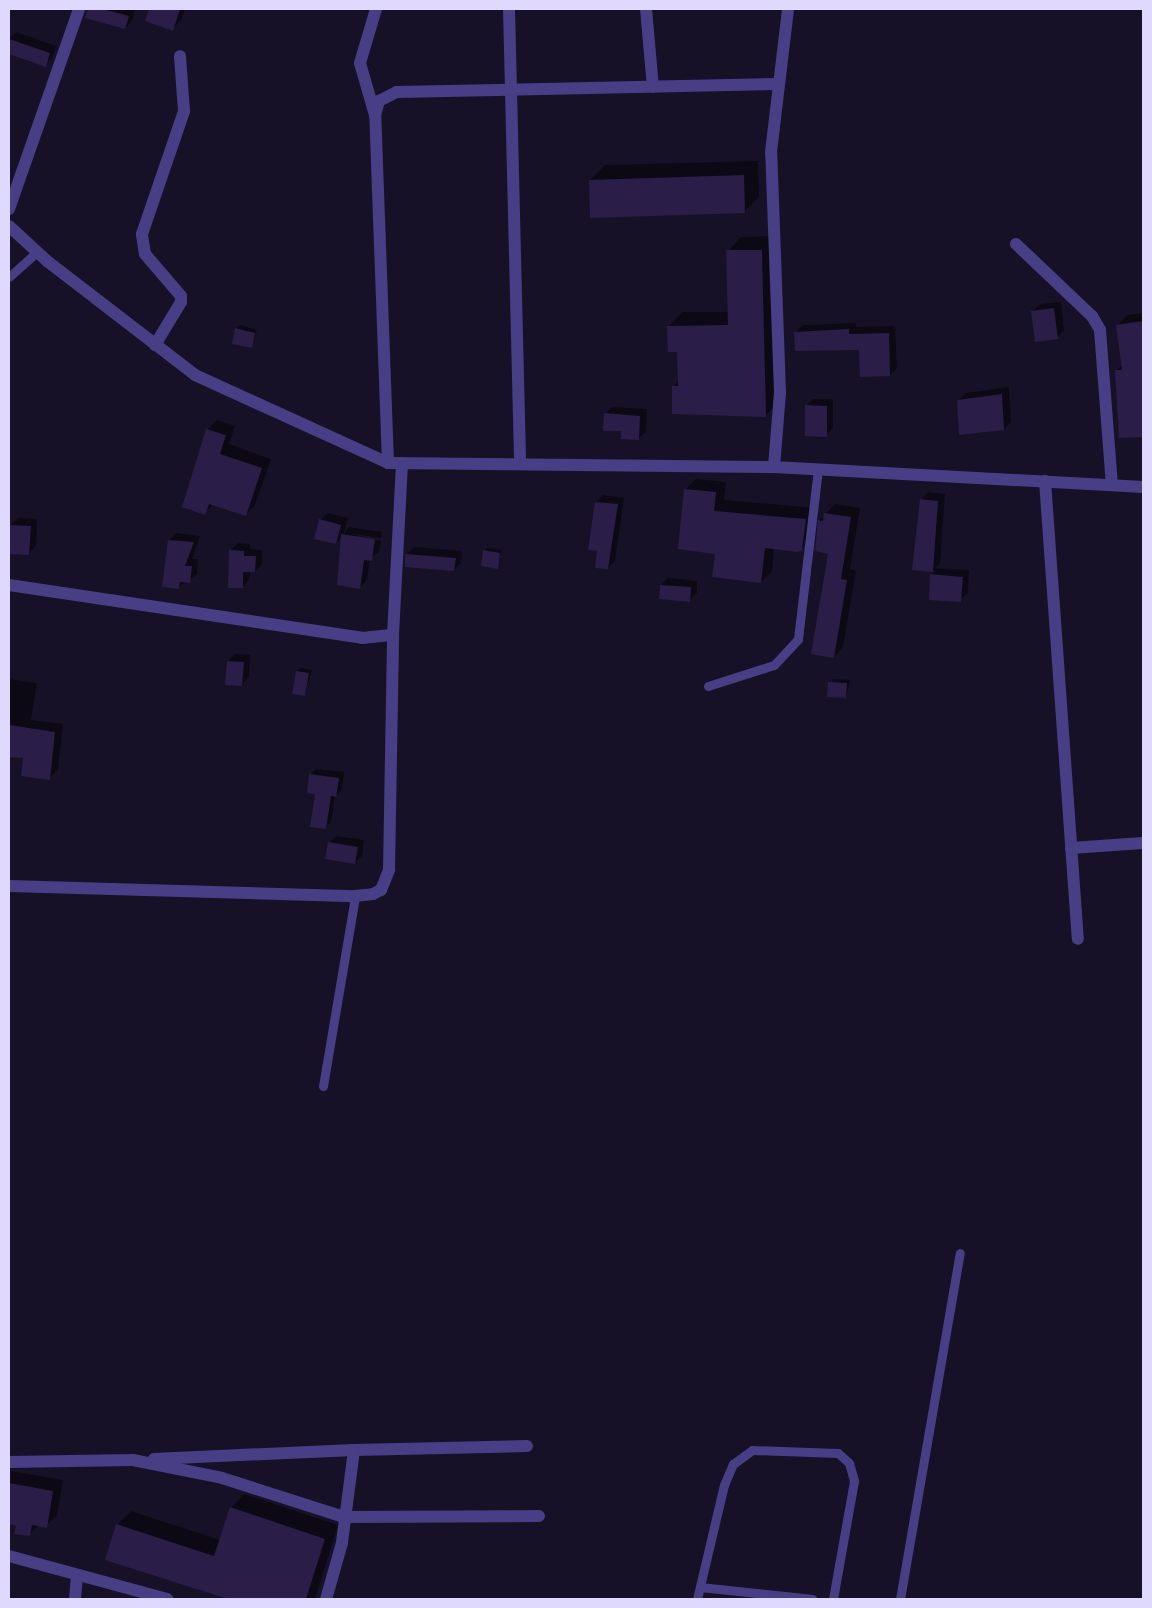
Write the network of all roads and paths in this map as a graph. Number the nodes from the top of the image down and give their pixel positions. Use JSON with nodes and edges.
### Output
{"nodes":[{"id":1,"x":79,"y":9,"type":"edge"},
{"id":2,"x":376,"y":9,"type":"edge"},
{"id":3,"x":508,"y":9,"type":"edge"},
{"id":4,"x":646,"y":9,"type":"edge"},
{"id":5,"x":788,"y":9,"type":"edge"},
{"id":6,"x":180,"y":56,"type":"dead end"},
{"id":7,"x":779,"y":84,"type":"junction"},
{"id":8,"x":653,"y":87,"type":"junction"},
{"id":9,"x":513,"y":92,"type":"junction"},
{"id":10,"x":375,"y":115,"type":"junction"},
{"id":11,"x":9,"y":208,"type":"edge"},
{"id":12,"x":9,"y":226,"type":"edge"},
{"id":13,"x":1016,"y":244,"type":"dead end"},
{"id":14,"x":37,"y":252,"type":"junction"},
{"id":15,"x":9,"y":277,"type":"edge"},
{"id":16,"x":155,"y":345,"type":"junction"},
{"id":17,"x":388,"y":463,"type":"junction"},
{"id":18,"x":402,"y":463,"type":"junction"},
{"id":19,"x":520,"y":464,"type":"junction"},
{"id":20,"x":774,"y":467,"type":"junction"},
{"id":21,"x":818,"y":468,"type":"junction"},
{"id":22,"x":1045,"y":481,"type":"junction"},
{"id":23,"x":1112,"y":485,"type":"junction"},
{"id":24,"x":1143,"y":487,"type":"edge"},
{"id":25,"x":9,"y":585,"type":"edge"},
{"id":26,"x":393,"y":635,"type":"junction"},
{"id":27,"x":708,"y":686,"type":"dead end"},
{"id":28,"x":1143,"y":843,"type":"edge"},
{"id":29,"x":1072,"y":848,"type":"junction"},
{"id":30,"x":9,"y":886,"type":"edge"},
{"id":31,"x":354,"y":896,"type":"junction"},
{"id":32,"x":1078,"y":939,"type":"dead end"},
{"id":33,"x":324,"y":1086,"type":"dead end"},
{"id":34,"x":960,"y":1253,"type":"dead end"},
{"id":35,"x":527,"y":1446,"type":"dead end"},
{"id":36,"x":354,"y":1450,"type":"junction"},
{"id":37,"x":133,"y":1460,"type":"junction"},
{"id":38,"x":9,"y":1462,"type":"edge"},
{"id":39,"x":539,"y":1516,"type":"dead end"},
{"id":40,"x":344,"y":1517,"type":"junction"},
{"id":41,"x":9,"y":1556,"type":"edge"},
{"id":42,"x":77,"y":1576,"type":"junction"},
{"id":43,"x":700,"y":1587,"type":"junction"},
{"id":44,"x":75,"y":1599,"type":"edge"},
{"id":45,"x":167,"y":1599,"type":"edge"},
{"id":46,"x":326,"y":1599,"type":"edge"},
{"id":47,"x":697,"y":1599,"type":"edge"},
{"id":48,"x":812,"y":1599,"type":"edge"},
{"id":49,"x":833,"y":1599,"type":"edge"},
{"id":50,"x":900,"y":1599,"type":"edge"}],
"edges":[{"from":1,"to":11,"type":"street"},
{"from":2,"to":10,"type":"street"},
{"from":3,"to":9,"type":"street"},
{"from":4,"to":8,"type":"street"},
{"from":5,"to":7,"type":"street"},
{"from":6,"to":16,"type":"street"},
{"from":7,"to":8,"type":"street"},
{"from":7,"to":20,"type":"street"},
{"from":8,"to":9,"type":"street"},
{"from":9,"to":10,"type":"street"},
{"from":9,"to":19,"type":"street"},
{"from":10,"to":17,"type":"street"},
{"from":12,"to":14,"type":"street"},
{"from":13,"to":23,"type":"street"},
{"from":14,"to":15,"type":"lane"},
{"from":14,"to":16,"type":"street"},
{"from":16,"to":17,"type":"street"},
{"from":17,"to":18,"type":"street"},
{"from":18,"to":19,"type":"street"},
{"from":18,"to":26,"type":"street"},
{"from":19,"to":20,"type":"street"},
{"from":20,"to":21,"type":"street"},
{"from":21,"to":22,"type":"street"},
{"from":21,"to":27,"type":"lane"},
{"from":22,"to":23,"type":"street"},
{"from":22,"to":29,"type":"street"},
{"from":23,"to":24,"type":"street"},
{"from":25,"to":26,"type":"street"},
{"from":26,"to":31,"type":"street"},
{"from":28,"to":29,"type":"street"},
{"from":29,"to":32,"type":"street"},
{"from":30,"to":31,"type":"street"},
{"from":31,"to":33,"type":"lane"},
{"from":34,"to":50,"type":"lane"},
{"from":35,"to":36,"type":"street"},
{"from":36,"to":37,"type":"street"},
{"from":36,"to":40,"type":"street"},
{"from":37,"to":38,"type":"street"},
{"from":37,"to":40,"type":"street"},
{"from":39,"to":40,"type":"street"},
{"from":40,"to":46,"type":"street"},
{"from":41,"to":42,"type":"street"},
{"from":42,"to":44,"type":"street"},
{"from":42,"to":45,"type":"street"},
{"from":43,"to":47,"type":"lane"},
{"from":43,"to":48,"type":"lane"},
{"from":43,"to":49,"type":"lane"}]}
